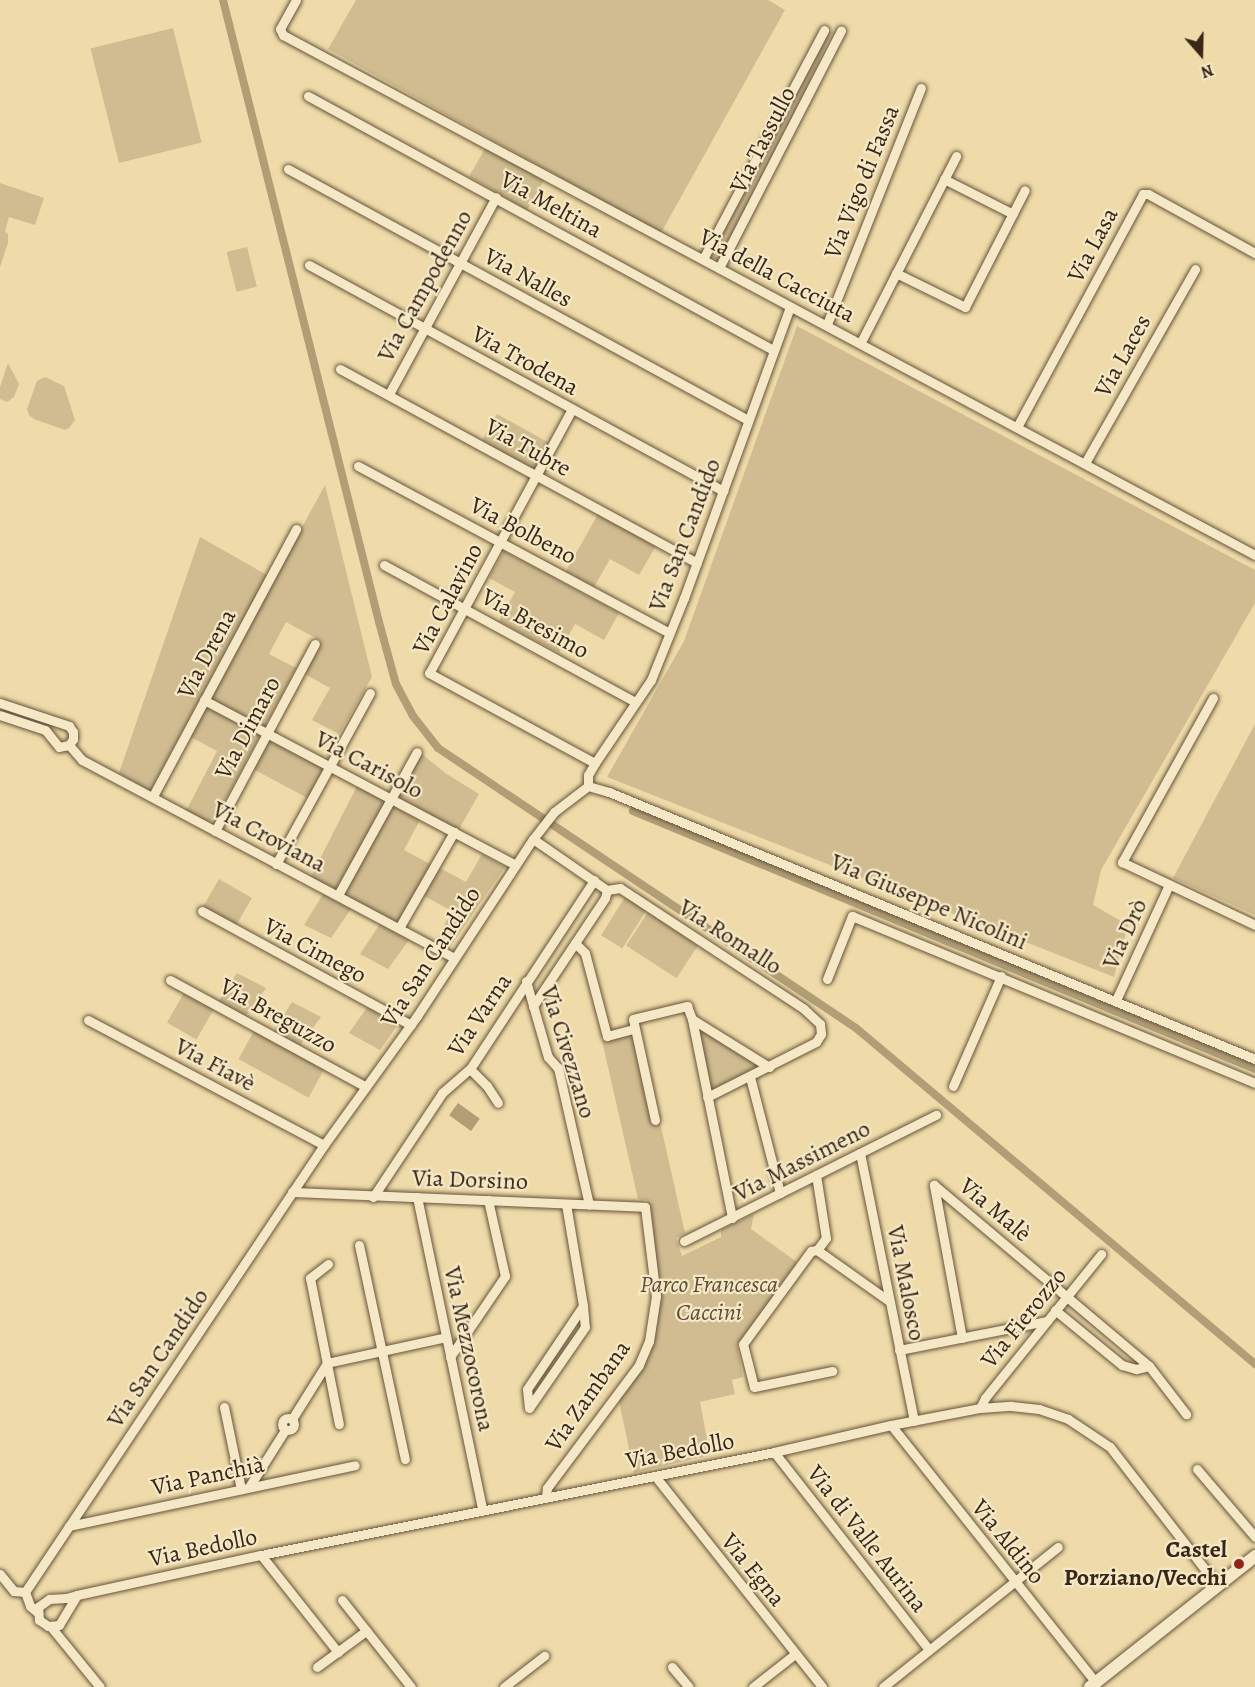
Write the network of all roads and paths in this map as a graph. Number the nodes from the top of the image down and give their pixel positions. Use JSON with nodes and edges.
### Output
{"nodes":[{"id":1,"x":296,"y":0,"type":"edge"},
{"id":2,"x":824,"y":30,"type":"dead end"},
{"id":3,"x":841,"y":31,"type":"dead end"},
{"id":4,"x":921,"y":88,"type":"dead end"},
{"id":5,"x":308,"y":96,"type":"dead end"},
{"id":6,"x":956,"y":156,"type":"dead end"},
{"id":7,"x":288,"y":169,"type":"dead end"},
{"id":8,"x":944,"y":179,"type":"junction"},
{"id":9,"x":1025,"y":190,"type":"dead end"},
{"id":10,"x":496,"y":197,"type":"junction"},
{"id":11,"x":1013,"y":214,"type":"junction"},
{"id":12,"x":1255,"y":253,"type":"edge"},
{"id":13,"x":704,"y":260,"type":"junction"},
{"id":14,"x":459,"y":263,"type":"junction"},
{"id":15,"x":309,"y":265,"type":"dead end"},
{"id":16,"x":719,"y":268,"type":"junction"},
{"id":17,"x":1195,"y":268,"type":"dead end"},
{"id":18,"x":896,"y":273,"type":"junction"},
{"id":19,"x":790,"y":307,"type":"junction"},
{"id":20,"x":827,"y":324,"type":"junction"},
{"id":21,"x":423,"y":327,"type":"junction"},
{"id":22,"x":861,"y":342,"type":"junction"},
{"id":23,"x":773,"y":350,"type":"junction"},
{"id":24,"x":340,"y":369,"type":"dead end"},
{"id":25,"x":389,"y":394,"type":"junction"},
{"id":26,"x":572,"y":409,"type":"junction"},
{"id":27,"x":748,"y":420,"type":"junction"},
{"id":28,"x":1017,"y":427,"type":"junction"},
{"id":29,"x":1085,"y":463,"type":"junction"},
{"id":30,"x":358,"y":466,"type":"dead end"},
{"id":31,"x":536,"y":475,"type":"junction"},
{"id":32,"x":723,"y":491,"type":"junction"},
{"id":33,"x":296,"y":529,"type":"dead end"},
{"id":34,"x":501,"y":541,"type":"junction"},
{"id":35,"x":1255,"y":555,"type":"edge"},
{"id":36,"x":697,"y":563,"type":"junction"},
{"id":37,"x":384,"y":565,"type":"dead end"},
{"id":38,"x":465,"y":608,"type":"junction"},
{"id":39,"x":668,"y":632,"type":"junction"},
{"id":40,"x":315,"y":644,"type":"dead end"},
{"id":41,"x":370,"y":693,"type":"dead end"},
{"id":42,"x":1213,"y":698,"type":"dead end"},
{"id":43,"x":204,"y":700,"type":"junction"},
{"id":44,"x":635,"y":702,"type":"junction"},
{"id":45,"x":0,"y":703,"type":"edge"},
{"id":46,"x":0,"y":715,"type":"edge"},
{"id":47,"x":58,"y":724,"type":"junction"},
{"id":48,"x":267,"y":733,"type":"junction"},
{"id":49,"x":51,"y":736,"type":"junction"},
{"id":50,"x":69,"y":745,"type":"junction"},
{"id":51,"x":417,"y":752,"type":"dead end"},
{"id":52,"x":595,"y":763,"type":"junction"},
{"id":53,"x":329,"y":766,"type":"junction"},
{"id":54,"x":588,"y":786,"type":"junction"},
{"id":55,"x":153,"y":796,"type":"junction"},
{"id":56,"x":391,"y":799,"type":"junction"},
{"id":57,"x":215,"y":831,"type":"junction"},
{"id":58,"x":454,"y":832,"type":"junction"},
{"id":59,"x":533,"y":839,"type":"junction"},
{"id":60,"x":276,"y":864,"type":"junction"},
{"id":61,"x":515,"y":865,"type":"junction"},
{"id":62,"x":594,"y":880,"type":"junction"},
{"id":63,"x":1169,"y":885,"type":"junction"},
{"id":64,"x":607,"y":890,"type":"junction"},
{"id":65,"x":338,"y":895,"type":"junction"},
{"id":66,"x":202,"y":911,"type":"dead end"},
{"id":67,"x":1255,"y":925,"type":"edge"},
{"id":68,"x":399,"y":928,"type":"junction"},
{"id":69,"x":575,"y":943,"type":"junction"},
{"id":70,"x":455,"y":958,"type":"junction"},
{"id":71,"x":1001,"y":976,"type":"junction"},
{"id":72,"x":827,"y":979,"type":"dead end"},
{"id":73,"x":170,"y":980,"type":"dead end"},
{"id":74,"x":526,"y":981,"type":"junction"},
{"id":75,"x":1116,"y":1000,"type":"junction"},
{"id":76,"x":533,"y":1006,"type":"junction"},
{"id":77,"x":692,"y":1019,"type":"junction"},
{"id":78,"x":88,"y":1020,"type":"dead end"},
{"id":79,"x":411,"y":1024,"type":"junction"},
{"id":80,"x":634,"y":1029,"type":"junction"},
{"id":81,"x":1255,"y":1059,"type":"edge"},
{"id":82,"x":769,"y":1067,"type":"junction"},
{"id":83,"x":470,"y":1069,"type":"junction"},
{"id":84,"x":750,"y":1077,"type":"junction"},
{"id":85,"x":1255,"y":1083,"type":"edge"},
{"id":86,"x":953,"y":1086,"type":"dead end"},
{"id":87,"x":366,"y":1087,"type":"junction"},
{"id":88,"x":707,"y":1097,"type":"junction"},
{"id":89,"x":498,"y":1103,"type":"dead end"},
{"id":90,"x":936,"y":1115,"type":"dead end"},
{"id":91,"x":655,"y":1120,"type":"dead end"},
{"id":92,"x":324,"y":1145,"type":"junction"},
{"id":93,"x":860,"y":1153,"type":"junction"},
{"id":94,"x":816,"y":1175,"type":"junction"},
{"id":95,"x":292,"y":1192,"type":"junction"},
{"id":96,"x":780,"y":1193,"type":"junction"},
{"id":97,"x":373,"y":1197,"type":"junction"},
{"id":98,"x":417,"y":1197,"type":"junction"},
{"id":99,"x":488,"y":1200,"type":"junction"},
{"id":100,"x":566,"y":1204,"type":"junction"},
{"id":101,"x":589,"y":1205,"type":"junction"},
{"id":102,"x":645,"y":1207,"type":"joint"},
{"id":103,"x":732,"y":1218,"type":"junction"},
{"id":104,"x":684,"y":1241,"type":"dead end"},
{"id":105,"x":359,"y":1245,"type":"dead end"},
{"id":106,"x":817,"y":1251,"type":"junction"},
{"id":107,"x":1101,"y":1254,"type":"dead end"},
{"id":108,"x":328,"y":1264,"type":"dead end"},
{"id":109,"x":1067,"y":1295,"type":"junction"},
{"id":110,"x":889,"y":1301,"type":"junction"},
{"id":111,"x":583,"y":1306,"type":"junction"},
{"id":112,"x":1055,"y":1310,"type":"junction"},
{"id":113,"x":1047,"y":1321,"type":"junction"},
{"id":114,"x":446,"y":1338,"type":"junction"},
{"id":115,"x":962,"y":1338,"type":"junction"},
{"id":116,"x":382,"y":1350,"type":"junction"},
{"id":117,"x":899,"y":1350,"type":"junction"},
{"id":118,"x":450,"y":1357,"type":"junction"},
{"id":119,"x":327,"y":1363,"type":"junction"},
{"id":120,"x":1149,"y":1366,"type":"junction"},
{"id":121,"x":832,"y":1371,"type":"dead end"},
{"id":122,"x":224,"y":1407,"type":"dead end"},
{"id":123,"x":980,"y":1408,"type":"junction"},
{"id":124,"x":1186,"y":1414,"type":"dead end"},
{"id":125,"x":914,"y":1421,"type":"junction"},
{"id":126,"x":339,"y":1424,"type":"dead end"},
{"id":127,"x":891,"y":1425,"type":"junction"},
{"id":128,"x":774,"y":1452,"type":"junction"},
{"id":129,"x":405,"y":1459,"type":"dead end"},
{"id":130,"x":355,"y":1465,"type":"dead end"},
{"id":131,"x":1197,"y":1469,"type":"dead end"},
{"id":132,"x":655,"y":1476,"type":"junction"},
{"id":133,"x":245,"y":1488,"type":"junction"},
{"id":134,"x":546,"y":1496,"type":"junction"},
{"id":135,"x":482,"y":1509,"type":"junction"},
{"id":136,"x":69,"y":1526,"type":"junction"},
{"id":137,"x":1255,"y":1537,"type":"edge"},
{"id":138,"x":1058,"y":1547,"type":"dead end"},
{"id":139,"x":261,"y":1555,"type":"junction"},
{"id":140,"x":1255,"y":1556,"type":"edge"},
{"id":141,"x":0,"y":1574,"type":"edge"},
{"id":142,"x":1014,"y":1581,"type":"junction"},
{"id":143,"x":1218,"y":1586,"type":"junction"},
{"id":144,"x":25,"y":1592,"type":"junction"},
{"id":145,"x":77,"y":1595,"type":"junction"},
{"id":146,"x":44,"y":1600,"type":"junction"},
{"id":147,"x":57,"y":1600,"type":"junction"},
{"id":148,"x":342,"y":1600,"type":"dead end"},
{"id":149,"x":37,"y":1612,"type":"junction"},
{"id":150,"x":64,"y":1617,"type":"junction"},
{"id":151,"x":51,"y":1627,"type":"junction"},
{"id":152,"x":366,"y":1631,"type":"junction"},
{"id":153,"x":65,"y":1642,"type":"junction"},
{"id":154,"x":929,"y":1650,"type":"junction"},
{"id":155,"x":338,"y":1652,"type":"junction"},
{"id":156,"x":795,"y":1654,"type":"junction"},
{"id":157,"x":544,"y":1656,"type":"dead end"},
{"id":158,"x":317,"y":1667,"type":"dead end"},
{"id":159,"x":672,"y":1667,"type":"dead end"},
{"id":160,"x":1093,"y":1685,"type":"edge"},
{"id":161,"x":100,"y":1687,"type":"edge"},
{"id":162,"x":411,"y":1687,"type":"edge"},
{"id":163,"x":504,"y":1687,"type":"edge"},
{"id":164,"x":688,"y":1687,"type":"edge"},
{"id":165,"x":753,"y":1687,"type":"edge"},
{"id":166,"x":822,"y":1687,"type":"edge"},
{"id":167,"x":883,"y":1687,"type":"edge"}],
"edges":[{"from":1,"to":13,"type":"street","name":"Via della Cacciuta"},
{"from":2,"to":13,"type":"street"},
{"from":3,"to":16,"type":"street","name":"Via Tassullo"},
{"from":4,"to":20,"type":"street","name":"Via Vigo di Fassa"},
{"from":5,"to":10,"type":"street","name":"Via Meltina"},
{"from":6,"to":8,"type":"street"},
{"from":7,"to":14,"type":"street","name":"Via Nalles"},
{"from":8,"to":11,"type":"street"},
{"from":8,"to":18,"type":"street"},
{"from":9,"to":11,"type":"street"},
{"from":10,"to":14,"type":"street","name":"Via Campodenno"},
{"from":10,"to":23,"type":"street","name":"Via Meltina"},
{"from":11,"to":18,"type":"street"},
{"from":12,"to":28,"type":"street","name":"Via Lasa"},
{"from":13,"to":16,"type":"street","name":"Via della Cacciuta"},
{"from":14,"to":21,"type":"street","name":"Via Campodenno"},
{"from":14,"to":27,"type":"street","name":"Via Nalles"},
{"from":15,"to":21,"type":"street","name":"Via Trodena"},
{"from":16,"to":19,"type":"street","name":"Via della Cacciuta"},
{"from":17,"to":29,"type":"street","name":"Via Laces"},
{"from":18,"to":22,"type":"street"},
{"from":19,"to":20,"type":"street","name":"Via della Cacciuta"},
{"from":19,"to":23,"type":"street","name":"Via San Candido"},
{"from":20,"to":22,"type":"street","name":"Via della Cacciuta"},
{"from":21,"to":25,"type":"street","name":"Via Campodenno"},
{"from":21,"to":26,"type":"street","name":"Via Trodena"},
{"from":22,"to":28,"type":"street","name":"Via della Cacciuta"},
{"from":23,"to":27,"type":"street","name":"Via San Candido"},
{"from":24,"to":25,"type":"street","name":"Via Tubre"},
{"from":25,"to":31,"type":"street","name":"Via Tubre"},
{"from":26,"to":31,"type":"street","name":"Via Calavino"},
{"from":26,"to":32,"type":"street","name":"Via Trodena"},
{"from":27,"to":32,"type":"street","name":"Via San Candido"},
{"from":28,"to":29,"type":"street","name":"Via della Cacciuta"},
{"from":29,"to":35,"type":"street","name":"Via della Cacciuta"},
{"from":30,"to":34,"type":"street","name":"Via Bolbeno"},
{"from":31,"to":34,"type":"street","name":"Via Calavino"},
{"from":31,"to":36,"type":"street","name":"Via Tubre"},
{"from":32,"to":36,"type":"street","name":"Via San Candido"},
{"from":33,"to":43,"type":"street","name":"Via Drena"},
{"from":34,"to":38,"type":"street","name":"Via Calavino"},
{"from":34,"to":39,"type":"street","name":"Via Bolbeno"},
{"from":36,"to":39,"type":"street","name":"Via San Candido"},
{"from":37,"to":38,"type":"street","name":"Via Bresimo"},
{"from":38,"to":44,"type":"street","name":"Via Bresimo"},
{"from":38,"to":52,"type":"street","name":"Via Calavino"},
{"from":39,"to":44,"type":"street","name":"Via San Candido"},
{"from":40,"to":48,"type":"street","name":"Via Dimaro"},
{"from":41,"to":53,"type":"street"},
{"from":42,"to":63,"type":"street"},
{"from":43,"to":48,"type":"street","name":"Via Carisolo"},
{"from":43,"to":55,"type":"street","name":"Via Drena"},
{"from":44,"to":52,"type":"street","name":"Via San Candido"},
{"from":45,"to":47,"type":"street"},
{"from":46,"to":49,"type":"street"},
{"from":47,"to":49,"type":"street"},
{"from":47,"to":50,"type":"street"},
{"from":48,"to":53,"type":"street","name":"Via Carisolo"},
{"from":48,"to":57,"type":"street","name":"Via Dimaro"},
{"from":49,"to":50,"type":"street"},
{"from":50,"to":55,"type":"street","name":"Via Croviana"},
{"from":51,"to":56,"type":"street"},
{"from":52,"to":54,"type":"street","name":"Via San Candido"},
{"from":53,"to":56,"type":"street","name":"Via Carisolo"},
{"from":53,"to":60,"type":"street"},
{"from":54,"to":59,"type":"street","name":"Via San Candido"},
{"from":54,"to":75,"type":"street","name":"Via Giuseppe Nicolini"},
{"from":55,"to":57,"type":"street","name":"Via Croviana"},
{"from":56,"to":58,"type":"street","name":"Via Carisolo"},
{"from":56,"to":65,"type":"street"},
{"from":57,"to":60,"type":"street","name":"Via Croviana"},
{"from":58,"to":61,"type":"street","name":"Via Carisolo"},
{"from":58,"to":68,"type":"street"},
{"from":59,"to":61,"type":"street","name":"Via San Candido"},
{"from":59,"to":62,"type":"street"},
{"from":60,"to":65,"type":"street","name":"Via Croviana"},
{"from":61,"to":70,"type":"street","name":"Via San Candido"},
{"from":62,"to":64,"type":"street"},
{"from":62,"to":74,"type":"street","name":"Via Varna"},
{"from":63,"to":67,"type":"street"},
{"from":63,"to":75,"type":"street","name":"Via Drò"},
{"from":64,"to":69,"type":"street"},
{"from":64,"to":82,"type":"street","name":"Via Romallo"},
{"from":65,"to":68,"type":"street","name":"Via Croviana"},
{"from":66,"to":79,"type":"street","name":"Via Cimego"},
{"from":68,"to":70,"type":"street","name":"Via Croviana"},
{"from":69,"to":76,"type":"street"},
{"from":69,"to":80,"type":"street"},
{"from":70,"to":79,"type":"street","name":"Via San Candido"},
{"from":71,"to":72,"type":"street"},
{"from":71,"to":85,"type":"street"},
{"from":71,"to":86,"type":"street"},
{"from":73,"to":87,"type":"street","name":"Via Breguzzo"},
{"from":74,"to":76,"type":"street","name":"Via Civezzano"},
{"from":74,"to":83,"type":"street","name":"Via Varna"},
{"from":75,"to":81,"type":"street","name":"Via Giuseppe Nicolini"},
{"from":76,"to":101,"type":"street","name":"Via Civezzano"},
{"from":77,"to":80,"type":"street"},
{"from":77,"to":82,"type":"street"},
{"from":77,"to":88,"type":"street"},
{"from":78,"to":92,"type":"street","name":"Via Fiavè"},
{"from":79,"to":87,"type":"street","name":"Via San Candido"},
{"from":80,"to":91,"type":"street"},
{"from":82,"to":84,"type":"street"},
{"from":83,"to":89,"type":"street"},
{"from":83,"to":97,"type":"street","name":"Via Varna"},
{"from":84,"to":88,"type":"street"},
{"from":84,"to":96,"type":"street"},
{"from":87,"to":92,"type":"street","name":"Via San Candido"},
{"from":88,"to":103,"type":"street"},
{"from":90,"to":93,"type":"street","name":"Via Massimeno"},
{"from":92,"to":95,"type":"street","name":"Via San Candido"},
{"from":93,"to":94,"type":"street","name":"Via Massimeno"},
{"from":93,"to":110,"type":"street","name":"Via Malosco"},
{"from":94,"to":96,"type":"street","name":"Via Massimeno"},
{"from":94,"to":106,"type":"street"},
{"from":95,"to":97,"type":"street","name":"Via Dorsino"},
{"from":95,"to":136,"type":"street","name":"Via San Candido"},
{"from":96,"to":103,"type":"street","name":"Via Massimeno"},
{"from":97,"to":98,"type":"street","name":"Via Dorsino"},
{"from":98,"to":99,"type":"street","name":"Via Dorsino"},
{"from":98,"to":114,"type":"street","name":"Via Mezzocorona"},
{"from":99,"to":100,"type":"street","name":"Via Dorsino"},
{"from":99,"to":118,"type":"street"},
{"from":100,"to":101,"type":"street","name":"Via Dorsino"},
{"from":100,"to":111,"type":"street"},
{"from":101,"to":102,"type":"street","name":"Via Dorsino"},
{"from":102,"to":134,"type":"street","name":"Via Zambana"},
{"from":103,"to":104,"type":"street","name":"Via Massimeno"},
{"from":105,"to":116,"type":"street"},
{"from":106,"to":110,"type":"street"},
{"from":106,"to":121,"type":"street"},
{"from":107,"to":109,"type":"street","name":"Via Fierozzo"},
{"from":108,"to":119,"type":"street"},
{"from":109,"to":112,"type":"street","name":"Via Fierozzo"},
{"from":109,"to":115,"type":"street","name":"Via Malè"},
{"from":109,"to":120,"type":"street"},
{"from":110,"to":117,"type":"street","name":"Via Malosco"},
{"from":111,"to":111,"type":"street"},
{"from":112,"to":113,"type":"street","name":"Via Fierozzo"},
{"from":112,"to":120,"type":"street"},
{"from":113,"to":115,"type":"street"},
{"from":113,"to":123,"type":"street","name":"Via Fierozzo"},
{"from":114,"to":116,"type":"street"},
{"from":114,"to":118,"type":"street","name":"Via Mezzocorona"},
{"from":115,"to":117,"type":"street"},
{"from":116,"to":119,"type":"street"},
{"from":116,"to":129,"type":"street"},
{"from":117,"to":125,"type":"street","name":"Via Malosco"},
{"from":118,"to":135,"type":"street","name":"Via Mezzocorona"},
{"from":119,"to":126,"type":"street"},
{"from":119,"to":133,"type":"street"},
{"from":120,"to":124,"type":"street"},
{"from":122,"to":133,"type":"street"},
{"from":123,"to":125,"type":"street","name":"Via Bedollo"},
{"from":123,"to":143,"type":"street","name":"Via Bedollo"},
{"from":125,"to":127,"type":"street","name":"Via Bedollo"},
{"from":127,"to":128,"type":"street","name":"Via Bedollo"},
{"from":127,"to":142,"type":"street","name":"Via Aldino"},
{"from":128,"to":132,"type":"street","name":"Via Bedollo"},
{"from":128,"to":154,"type":"street","name":"Via di Valle Aurina"},
{"from":130,"to":133,"type":"street","name":"Via Panchià"},
{"from":131,"to":137,"type":"street"},
{"from":132,"to":134,"type":"street","name":"Via Bedollo"},
{"from":132,"to":156,"type":"street","name":"Via Egna"},
{"from":133,"to":136,"type":"street","name":"Via Panchià"},
{"from":134,"to":135,"type":"street","name":"Via Bedollo"},
{"from":135,"to":139,"type":"street","name":"Via Bedollo"},
{"from":136,"to":144,"type":"street","name":"Via San Candido"},
{"from":138,"to":142,"type":"street"},
{"from":139,"to":145,"type":"street","name":"Via Bedollo"},
{"from":139,"to":155,"type":"street"},
{"from":140,"to":143,"type":"street"},
{"from":141,"to":144,"type":"street"},
{"from":142,"to":154,"type":"street"},
{"from":142,"to":160,"type":"street","name":"Via Aldino"},
{"from":143,"to":160,"type":"street"},
{"from":144,"to":146,"type":"street"},
{"from":144,"to":149,"type":"street"},
{"from":145,"to":147,"type":"street","name":"Via Bedollo"},
{"from":145,"to":150,"type":"street"},
{"from":146,"to":147,"type":"street"},
{"from":146,"to":149,"type":"street"},
{"from":147,"to":150,"type":"street"},
{"from":148,"to":152,"type":"street"},
{"from":149,"to":151,"type":"street"},
{"from":150,"to":151,"type":"street"},
{"from":150,"to":153,"type":"street"},
{"from":151,"to":153,"type":"street"},
{"from":152,"to":155,"type":"street"},
{"from":152,"to":162,"type":"street"},
{"from":153,"to":161,"type":"street"},
{"from":154,"to":167,"type":"street"},
{"from":155,"to":158,"type":"street"},
{"from":156,"to":165,"type":"street"},
{"from":156,"to":166,"type":"street","name":"Via Egna"},
{"from":157,"to":163,"type":"street"},
{"from":159,"to":164,"type":"street"}]}
